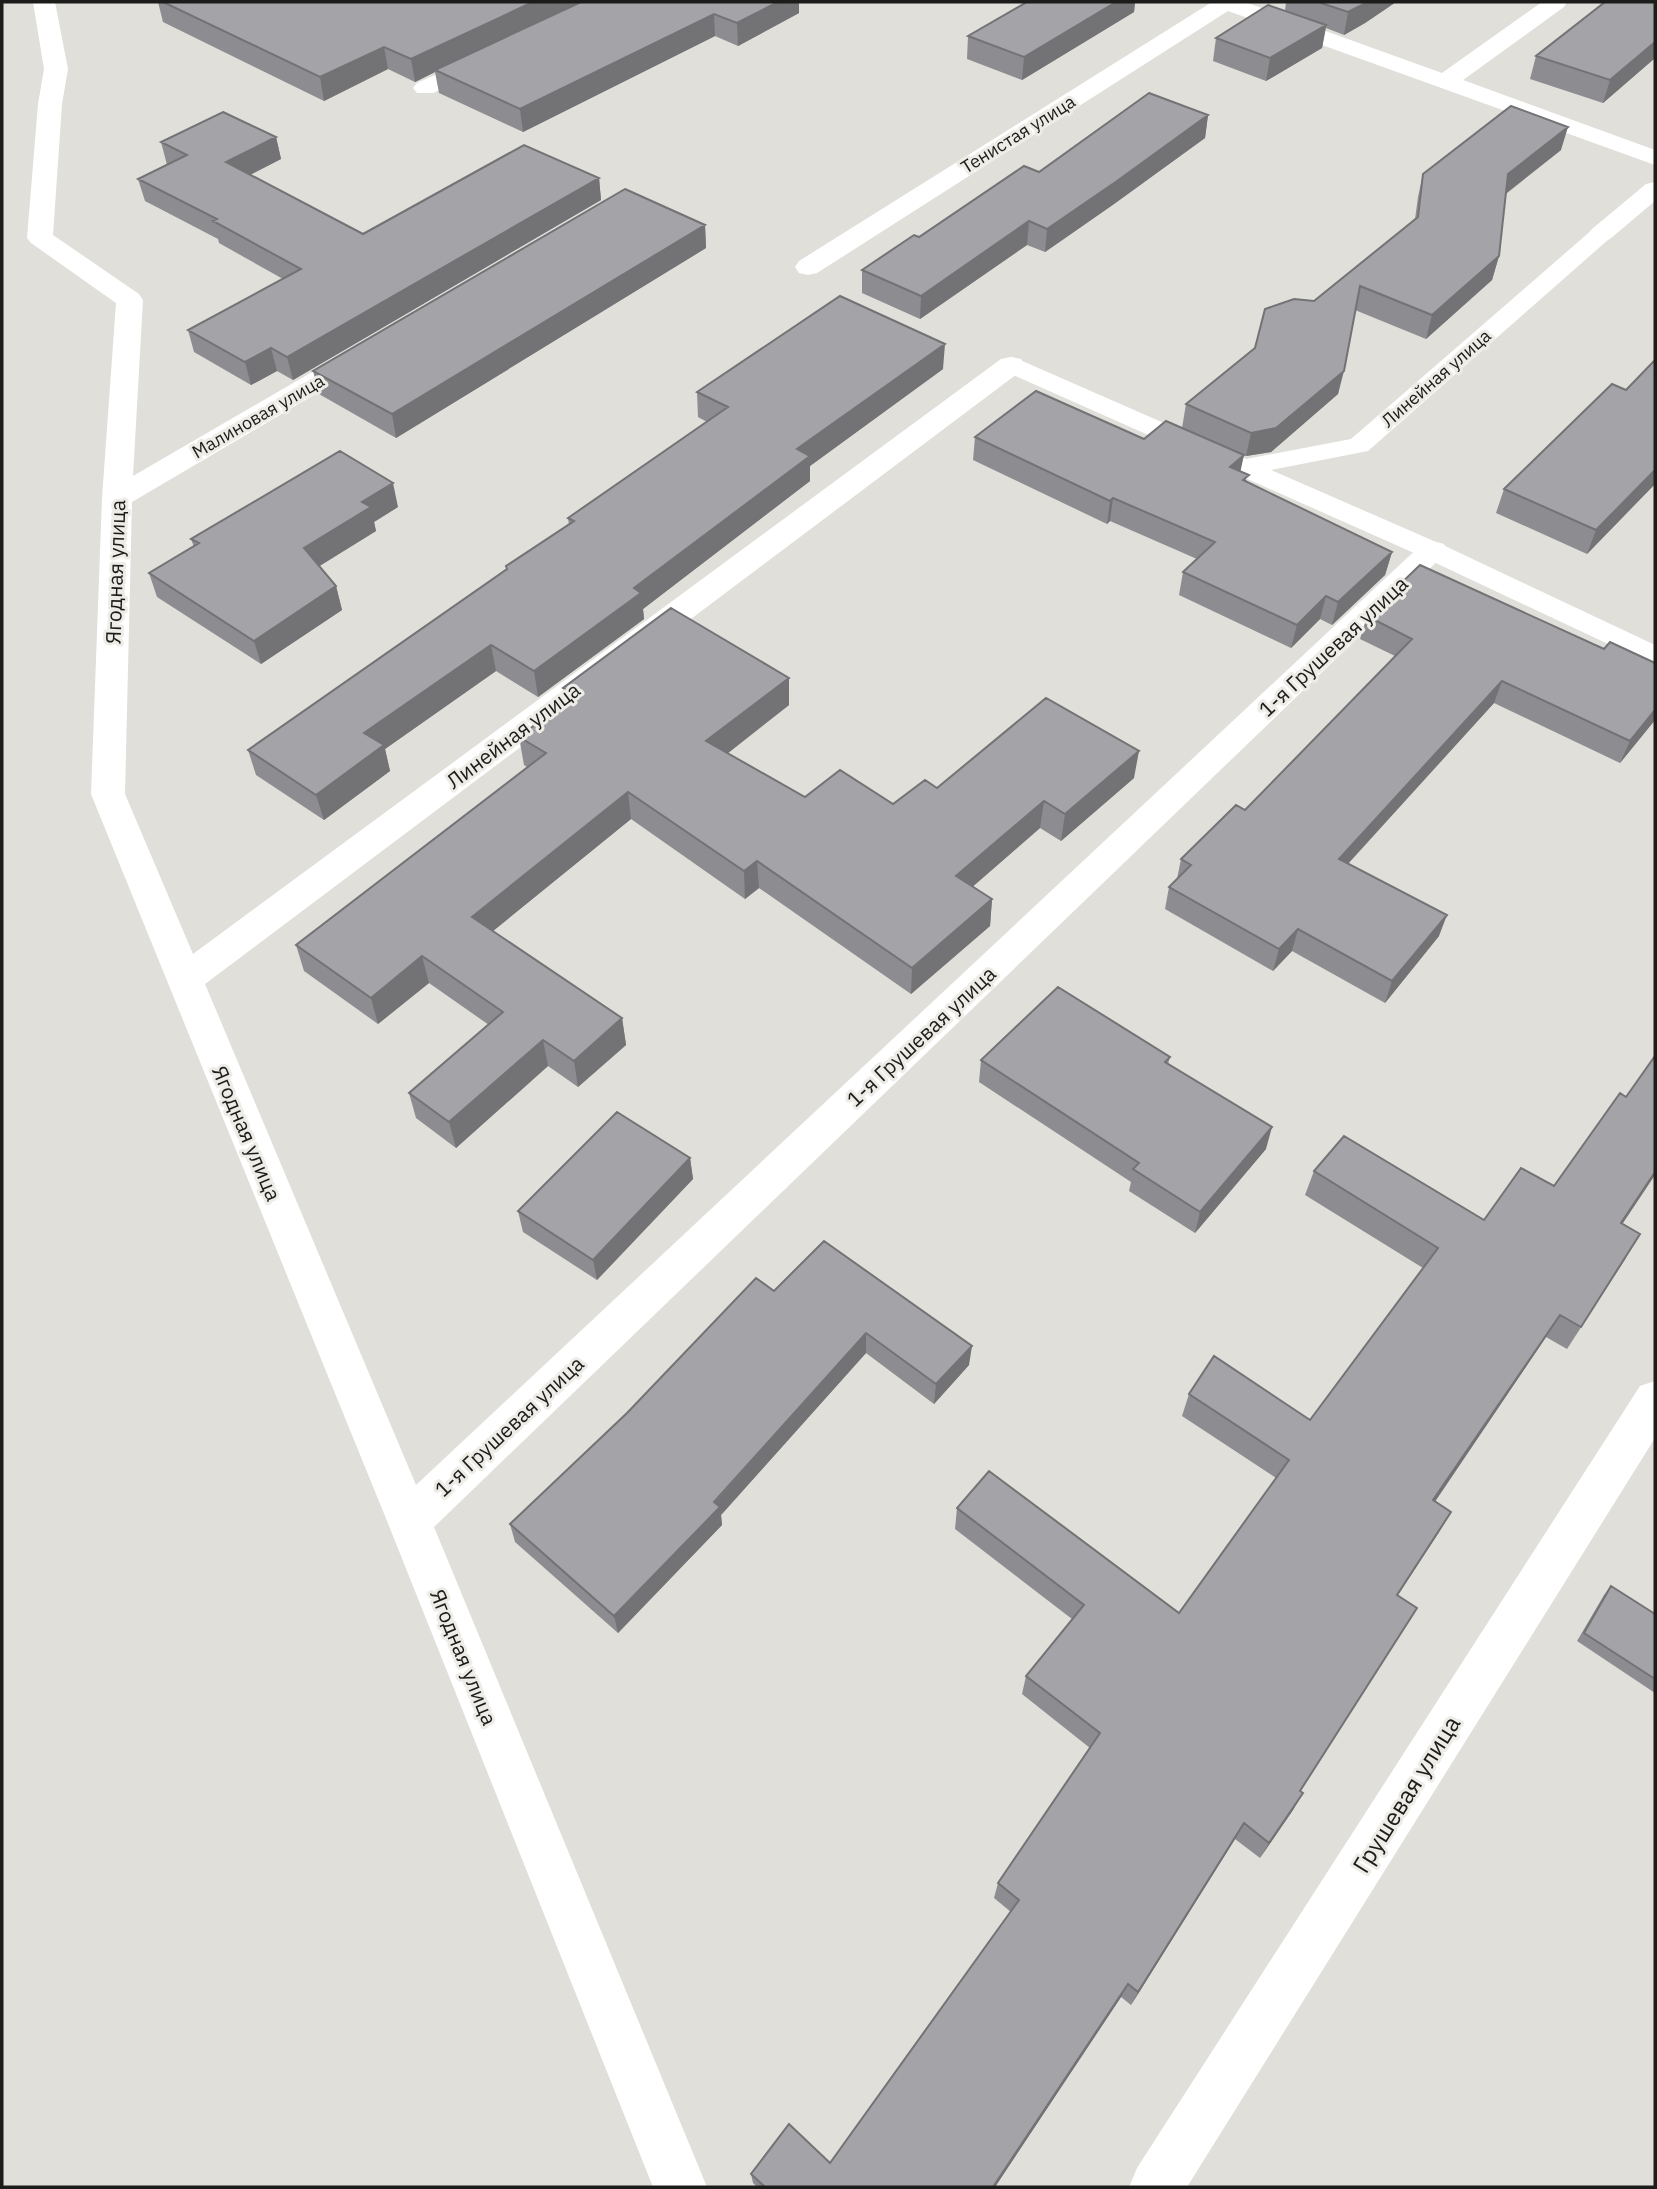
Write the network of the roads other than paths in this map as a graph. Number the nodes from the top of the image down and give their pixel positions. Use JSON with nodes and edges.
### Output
{"nodes":[{"id":1,"x":44,"y":2,"type":"edge"},
{"id":2,"x":1226,"y":2,"type":"edge"},
{"id":3,"x":1556,"y":2,"type":"edge"},
{"id":4,"x":498,"y":54,"type":"edge"},
{"id":5,"x":1445,"y":82,"type":"junction"},
{"id":6,"x":425,"y":88,"type":"dead end"},
{"id":7,"x":1655,"y":158,"type":"edge"},
{"id":8,"x":1655,"y":190,"type":"edge"},
{"id":9,"x":1601,"y":234,"type":"joint"},
{"id":10,"x":808,"y":267,"type":"dead end"},
{"id":11,"x":378,"y":345,"type":"edge"},
{"id":12,"x":1011,"y":365,"type":"joint"},
{"id":13,"x":1244,"y":467,"type":"junction"},
{"id":14,"x":117,"y":498,"type":"junction"},
{"id":15,"x":1433,"y":551,"type":"junction"},
{"id":16,"x":1652,"y":648,"type":"edge"},
{"id":17,"x":184,"y":980,"type":"junction"},
{"id":18,"x":1655,"y":1400,"type":"edge"},
{"id":19,"x":409,"y":1521,"type":"junction"},
{"id":20,"x":680,"y":2187,"type":"edge"},
{"id":21,"x":1156,"y":2187,"type":"edge"}],
"edges":[{"from":1,"to":14,"type":"street","name":"Ягодная улица"},
{"from":2,"to":5,"type":"street"},
{"from":2,"to":10,"type":"street","name":"Тенистая улица"},
{"from":3,"to":5,"type":"street"},
{"from":4,"to":6,"type":"street"},
{"from":5,"to":7,"type":"street"},
{"from":8,"to":9,"type":"street"},
{"from":9,"to":13,"type":"lane","name":"Линейная улица"},
{"from":11,"to":14,"type":"street","name":"Малиновая улица"},
{"from":12,"to":13,"type":"lane"},
{"from":12,"to":17,"type":"street","name":"Линейная улица"},
{"from":13,"to":15,"type":"lane"},
{"from":14,"to":17,"type":"street","name":"Ягодная улица"},
{"from":15,"to":16,"type":"lane"},
{"from":15,"to":19,"type":"street","name":"1-я Грушевая улица"},
{"from":17,"to":19,"type":"street","name":"Ягодная улица"},
{"from":18,"to":21,"type":"street","name":"Грушевая улица"},
{"from":19,"to":20,"type":"street","name":"Ягодная улица"}]}
